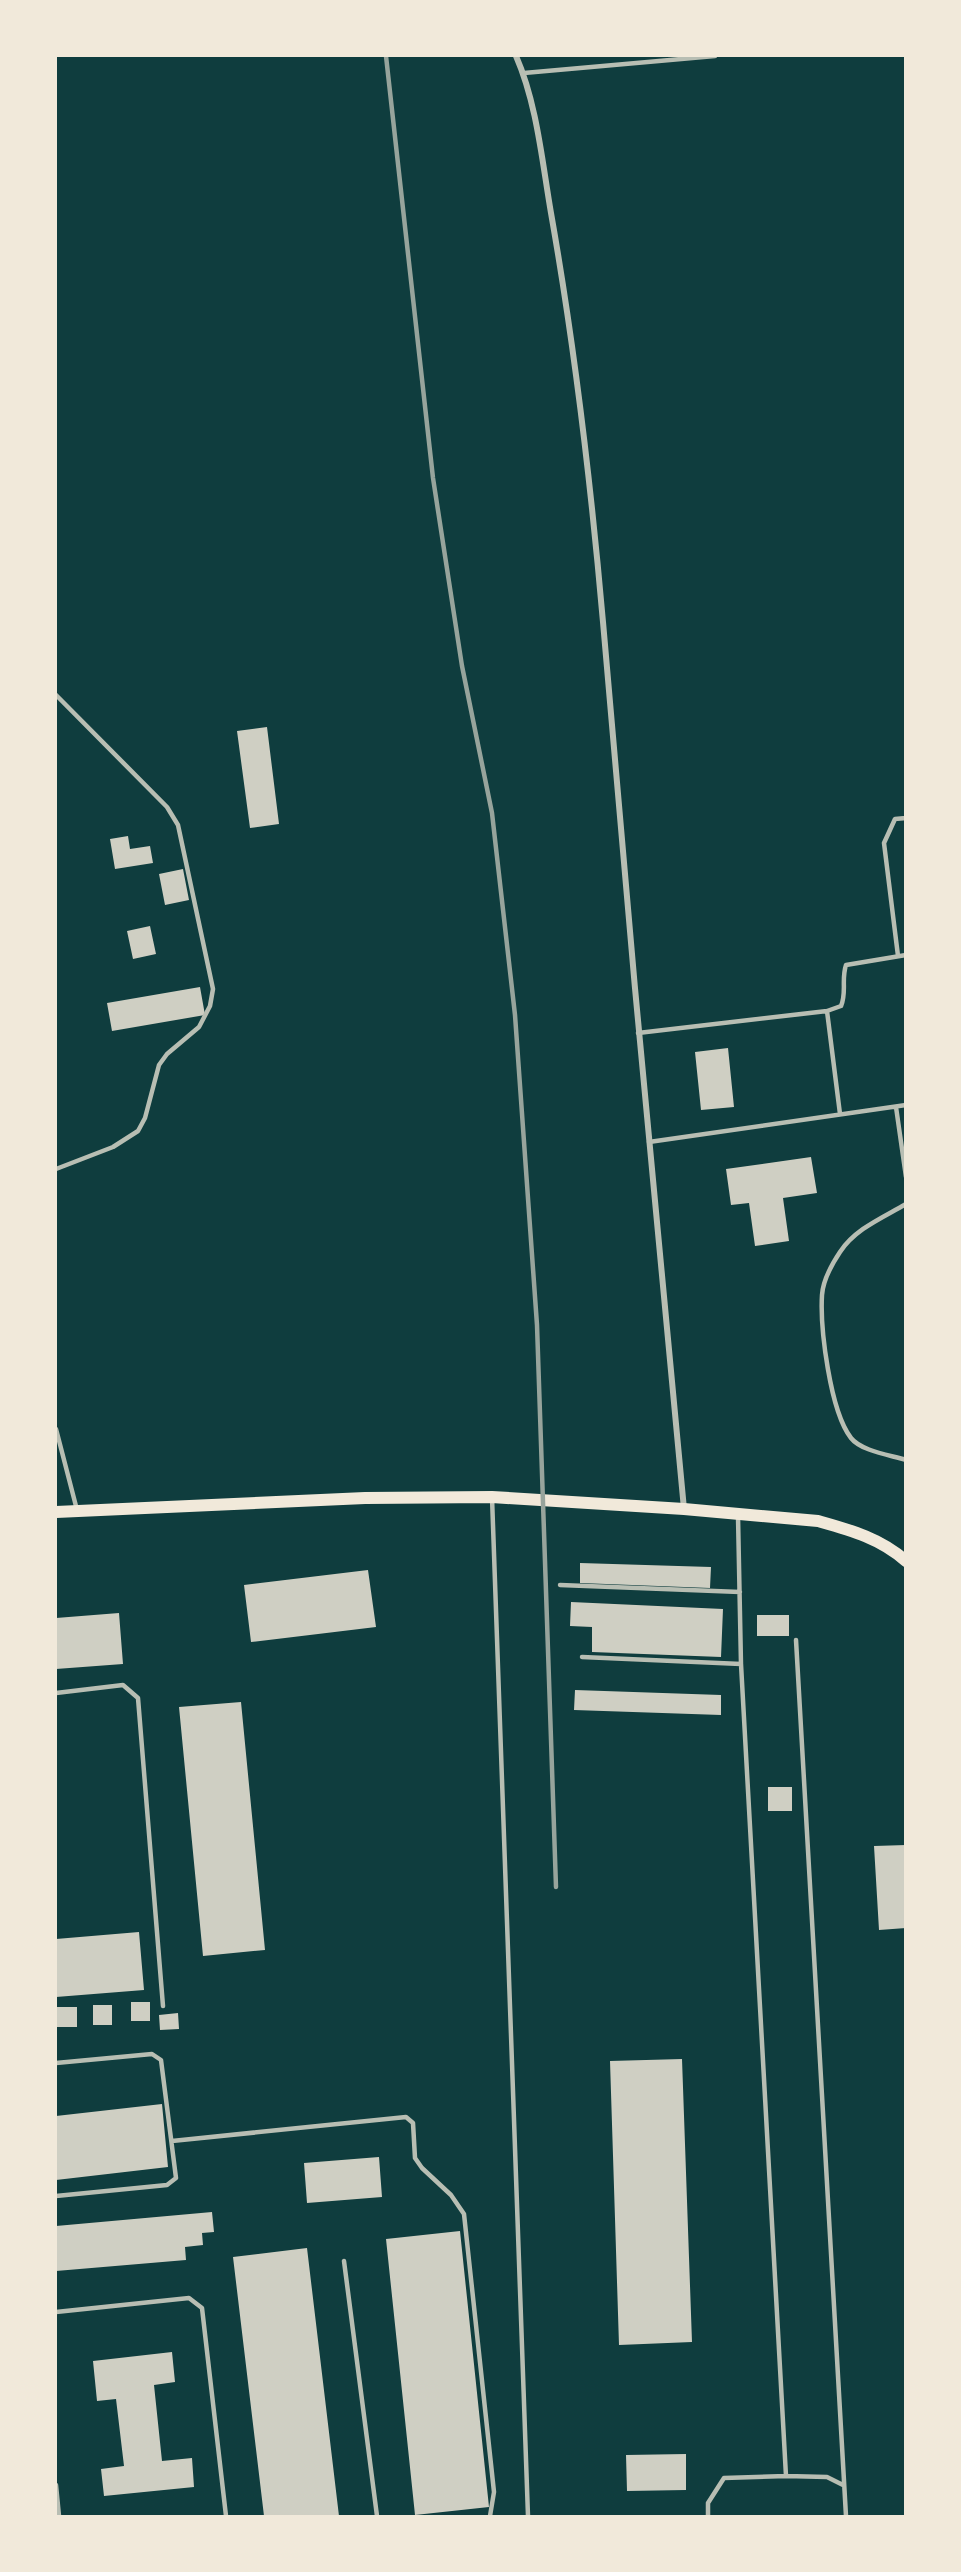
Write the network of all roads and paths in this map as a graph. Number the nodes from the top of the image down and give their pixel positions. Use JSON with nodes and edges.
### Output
{"nodes":[{"id":1,"x":516,"y":56,"type":"edge"},
{"id":2,"x":715,"y":56,"type":"edge"},
{"id":3,"x":524,"y":73,"type":"junction"},
{"id":4,"x":56,"y":695,"type":"edge"},
{"id":5,"x":906,"y":818,"type":"edge"},
{"id":6,"x":906,"y":955,"type":"edge"},
{"id":7,"x":898,"y":956,"type":"junction"},
{"id":8,"x":827,"y":1011,"type":"junction"},
{"id":9,"x":638,"y":1033,"type":"junction"},
{"id":10,"x":906,"y":1105,"type":"edge"},
{"id":11,"x":896,"y":1107,"type":"junction"},
{"id":12,"x":840,"y":1114,"type":"junction"},
{"id":13,"x":649,"y":1142,"type":"junction"},
{"id":14,"x":56,"y":1169,"type":"edge"},
{"id":15,"x":906,"y":1177,"type":"edge"},
{"id":16,"x":906,"y":1204,"type":"edge"},
{"id":17,"x":56,"y":1429,"type":"edge"},
{"id":18,"x":906,"y":1460,"type":"edge"},
{"id":19,"x":492,"y":1497,"type":"junction"},
{"id":20,"x":684,"y":1509,"type":"junction"},
{"id":21,"x":77,"y":1511,"type":"junction"},
{"id":22,"x":56,"y":1512,"type":"edge"},
{"id":23,"x":738,"y":1513,"type":"junction"},
{"id":24,"x":906,"y":1561,"type":"edge"},
{"id":25,"x":560,"y":1585,"type":"dead end"},
{"id":26,"x":740,"y":1592,"type":"junction"},
{"id":27,"x":796,"y":1640,"type":"dead end"},
{"id":28,"x":582,"y":1657,"type":"dead end"},
{"id":29,"x":741,"y":1664,"type":"junction"},
{"id":30,"x":56,"y":1693,"type":"edge"},
{"id":31,"x":163,"y":2006,"type":"dead end"},
{"id":32,"x":56,"y":2062,"type":"edge"},
{"id":33,"x":171,"y":2141,"type":"junction"},
{"id":34,"x":56,"y":2196,"type":"edge"},
{"id":35,"x":345,"y":2261,"type":"dead end"},
{"id":36,"x":56,"y":2313,"type":"edge"},
{"id":37,"x":786,"y":2476,"type":"junction"},
{"id":38,"x":843,"y":2485,"type":"junction"},
{"id":39,"x":56,"y":2486,"type":"edge"},
{"id":40,"x":59,"y":2517,"type":"edge"},
{"id":41,"x":226,"y":2517,"type":"edge"},
{"id":42,"x":377,"y":2517,"type":"edge"},
{"id":43,"x":490,"y":2517,"type":"edge"},
{"id":44,"x":528,"y":2517,"type":"edge"},
{"id":45,"x":708,"y":2517,"type":"edge"},
{"id":46,"x":846,"y":2517,"type":"edge"}],
"edges":[{"from":1,"to":3,"type":"street"},
{"from":2,"to":3,"type":"lane"},
{"from":3,"to":9,"type":"street"},
{"from":4,"to":14,"type":"lane"},
{"from":5,"to":7,"type":"lane"},
{"from":6,"to":7,"type":"lane"},
{"from":7,"to":8,"type":"lane"},
{"from":8,"to":9,"type":"lane"},
{"from":8,"to":12,"type":"lane"},
{"from":9,"to":13,"type":"street"},
{"from":10,"to":11,"type":"lane"},
{"from":11,"to":12,"type":"lane"},
{"from":11,"to":15,"type":"lane"},
{"from":12,"to":13,"type":"lane"},
{"from":13,"to":20,"type":"street"},
{"from":16,"to":18,"type":"lane"},
{"from":17,"to":21,"type":"lane"},
{"from":19,"to":20,"type":"main road"},
{"from":19,"to":21,"type":"main road"},
{"from":19,"to":44,"type":"lane"},
{"from":20,"to":23,"type":"main road"},
{"from":21,"to":22,"type":"main road"},
{"from":23,"to":24,"type":"main road"},
{"from":23,"to":26,"type":"lane"},
{"from":25,"to":26,"type":"lane"},
{"from":26,"to":29,"type":"lane"},
{"from":27,"to":38,"type":"lane"},
{"from":28,"to":29,"type":"lane"},
{"from":29,"to":37,"type":"lane"},
{"from":30,"to":31,"type":"lane"},
{"from":32,"to":33,"type":"lane"},
{"from":33,"to":34,"type":"lane"},
{"from":33,"to":43,"type":"lane"},
{"from":35,"to":42,"type":"lane"},
{"from":36,"to":41,"type":"lane"},
{"from":37,"to":38,"type":"lane"},
{"from":37,"to":45,"type":"lane"},
{"from":38,"to":46,"type":"lane"},
{"from":39,"to":40,"type":"lane"}]}
